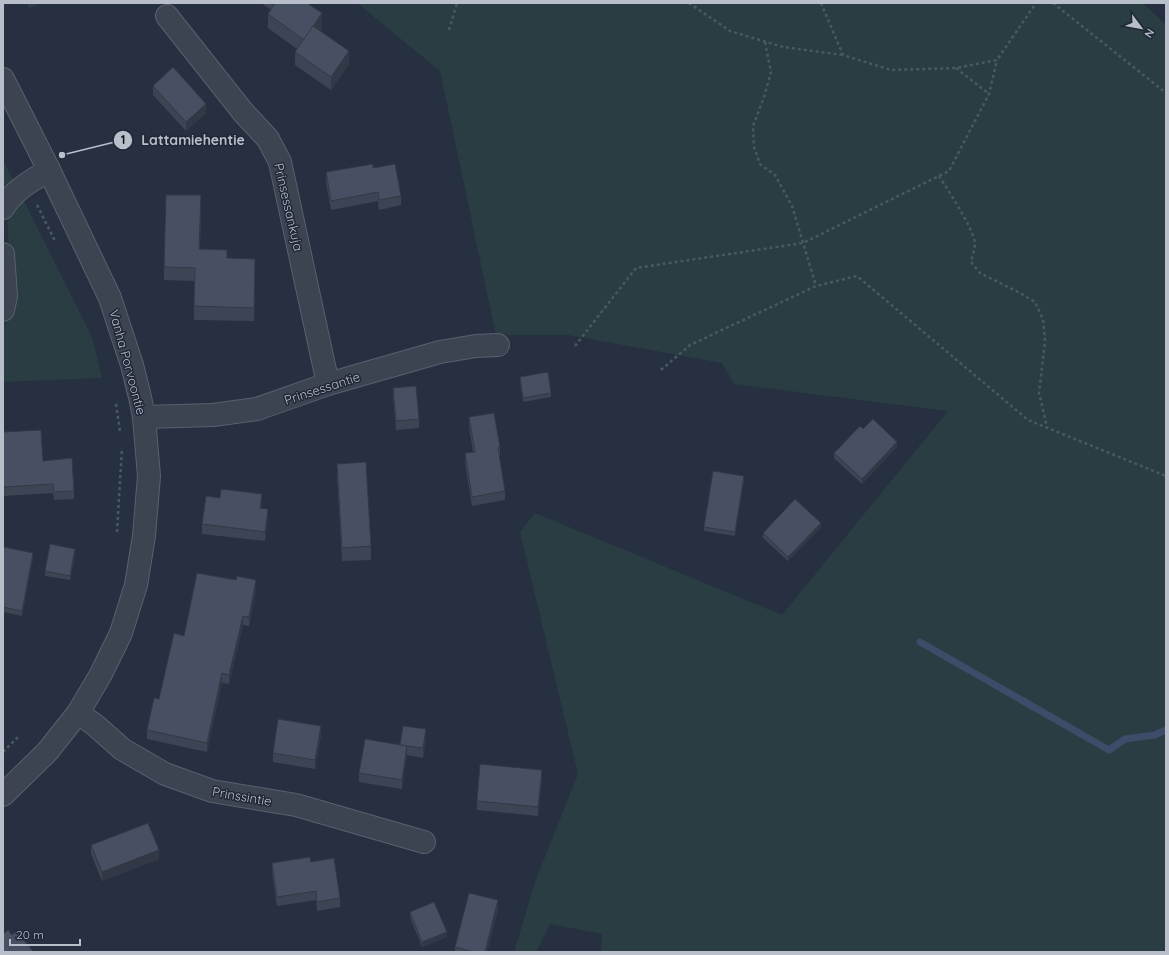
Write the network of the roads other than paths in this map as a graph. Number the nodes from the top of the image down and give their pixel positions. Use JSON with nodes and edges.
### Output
{"nodes":[{"id":1,"x":167,"y":16,"type":"dead end"},
{"id":2,"x":3,"y":79,"type":"edge"},
{"id":3,"x":49,"y":170,"type":"junction"},
{"id":4,"x":3,"y":208,"type":"edge"},
{"id":5,"x":3,"y":254,"type":"edge"},
{"id":6,"x":3,"y":310,"type":"edge"},
{"id":7,"x":498,"y":345,"type":"dead end"},
{"id":8,"x":328,"y":384,"type":"junction"},
{"id":9,"x":144,"y":417,"type":"junction"},
{"id":10,"x":78,"y":712,"type":"junction"},
{"id":11,"x":3,"y":795,"type":"edge"},
{"id":12,"x":424,"y":842,"type":"dead end"}],
"edges":[{"from":1,"to":8,"type":"street","name":"Prinsessankuja"},
{"from":2,"to":3,"type":"street","name":"Vanha Porvoontie"},
{"from":3,"to":4,"type":"street"},
{"from":3,"to":9,"type":"street","name":"Vanha Porvoontie"},
{"from":5,"to":6,"type":"street"},
{"from":7,"to":8,"type":"street","name":"Prinsessantie"},
{"from":8,"to":9,"type":"street","name":"Prinsessantie"},
{"from":9,"to":10,"type":"street","name":"Vanha Porvoontie"},
{"from":10,"to":11,"type":"street","name":"Vanha Porvoontie"},
{"from":10,"to":12,"type":"street","name":"Prinssintie"}]}
